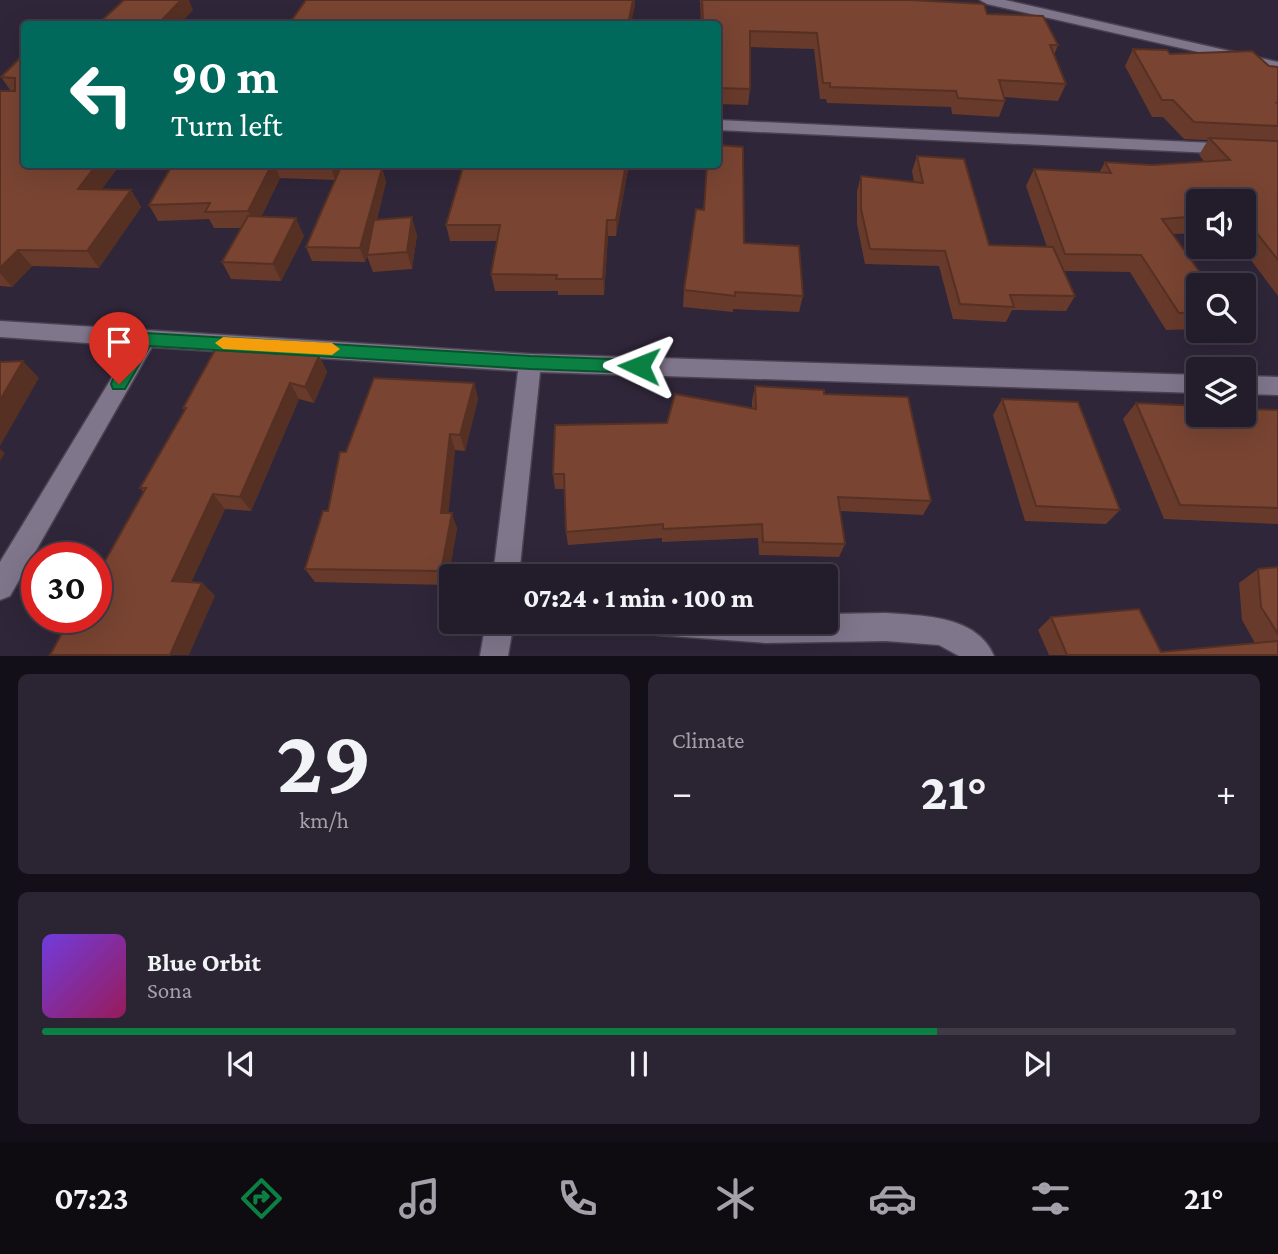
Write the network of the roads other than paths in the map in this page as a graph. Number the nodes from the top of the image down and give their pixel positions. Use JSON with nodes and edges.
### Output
{"nodes":[{"id":1,"x":987,"y":0,"type":"edge"},
{"id":2,"x":1278,"y":66,"type":"edge"},
{"id":3,"x":721,"y":125,"type":"edge"},
{"id":4,"x":1278,"y":151,"type":"edge"},
{"id":5,"x":0,"y":328,"type":"edge"},
{"id":6,"x":146,"y":339,"type":"junction"},
{"id":7,"x":530,"y":363,"type":"junction"},
{"id":8,"x":1186,"y":384,"type":"edge"},
{"id":9,"x":1256,"y":385,"type":"edge"},
{"id":10,"x":1278,"y":386,"type":"edge"},
{"id":11,"x":507,"y":564,"type":"edge"},
{"id":12,"x":0,"y":587,"type":"edge"},
{"id":13,"x":838,"y":627,"type":"edge"},
{"id":14,"x":498,"y":634,"type":"edge"},
{"id":15,"x":494,"y":656,"type":"edge"},
{"id":16,"x":980,"y":656,"type":"edge"}],
"edges":[{"from":1,"to":2,"type":"street"},
{"from":3,"to":4,"type":"street"},
{"from":5,"to":6,"type":"street"},
{"from":6,"to":7,"type":"street"},
{"from":6,"to":12,"type":"street"},
{"from":7,"to":8,"type":"street"},
{"from":7,"to":11,"type":"street"},
{"from":9,"to":10,"type":"street"},
{"from":13,"to":16,"type":"street"},
{"from":14,"to":15,"type":"street"}]}
